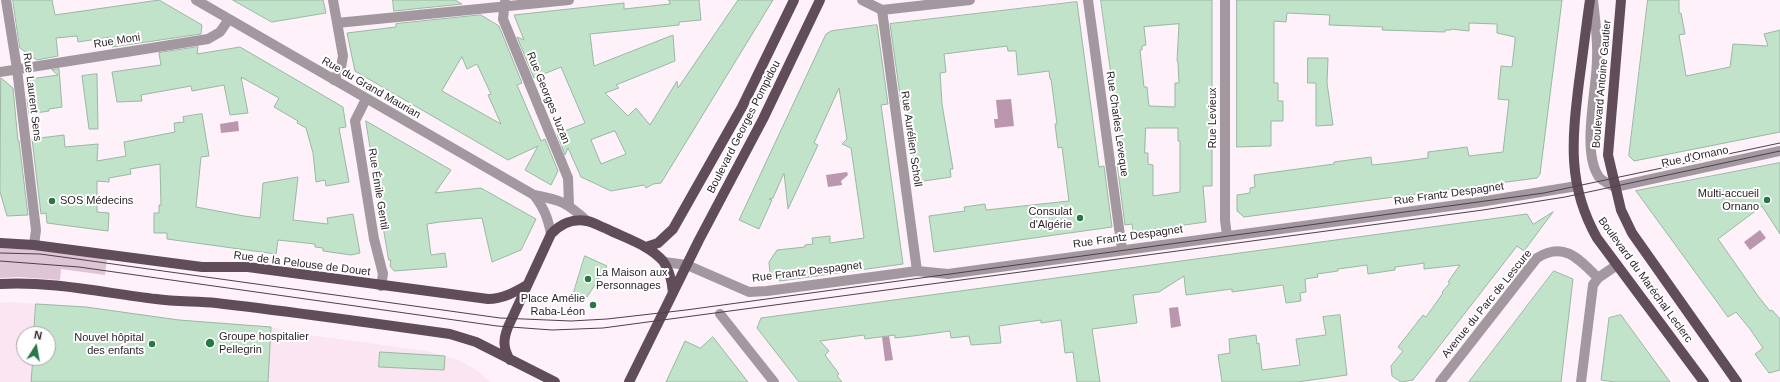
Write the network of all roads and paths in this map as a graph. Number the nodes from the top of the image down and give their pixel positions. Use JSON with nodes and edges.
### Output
{"nodes":[{"id":1,"x":6,"y":0,"type":"edge"},
{"id":2,"x":196,"y":0,"type":"edge"},
{"id":3,"x":333,"y":0,"type":"edge"},
{"id":4,"x":569,"y":0,"type":"edge"},
{"id":5,"x":787,"y":0,"type":"edge"},
{"id":6,"x":794,"y":0,"type":"edge"},
{"id":7,"x":820,"y":0,"type":"edge"},
{"id":8,"x":862,"y":0,"type":"edge"},
{"id":9,"x":970,"y":0,"type":"edge"},
{"id":10,"x":1088,"y":0,"type":"edge"},
{"id":11,"x":1225,"y":0,"type":"edge"},
{"id":12,"x":1590,"y":0,"type":"edge"},
{"id":13,"x":1593,"y":0,"type":"edge"},
{"id":14,"x":1621,"y":0,"type":"edge"},
{"id":15,"x":504,"y":3,"type":"edge"},
{"id":16,"x":882,"y":10,"type":"junction"},
{"id":17,"x":790,"y":11,"type":"junction"},
{"id":18,"x":229,"y":19,"type":"junction"},
{"id":19,"x":337,"y":23,"type":"junction"},
{"id":20,"x":17,"y":69,"type":"junction"},
{"id":21,"x":0,"y":72,"type":"edge"},
{"id":22,"x":334,"y":80,"type":"junction"},
{"id":23,"x":366,"y":98,"type":"junction"},
{"id":24,"x":1780,"y":152,"type":"edge"},
{"id":25,"x":1577,"y":186,"type":"junction"},
{"id":26,"x":1615,"y":187,"type":"junction"},
{"id":27,"x":534,"y":195,"type":"junction"},
{"id":28,"x":569,"y":205,"type":"junction"},
{"id":29,"x":587,"y":221,"type":"junction"},
{"id":30,"x":551,"y":234,"type":"junction"},
{"id":31,"x":1227,"y":236,"type":"junction"},
{"id":32,"x":0,"y":243,"type":"edge"},
{"id":33,"x":34,"y":244,"type":"junction"},
{"id":34,"x":646,"y":248,"type":"junction"},
{"id":35,"x":1122,"y":250,"type":"junction"},
{"id":36,"x":664,"y":262,"type":"junction"},
{"id":37,"x":687,"y":264,"type":"junction"},
{"id":38,"x":1617,"y":265,"type":"junction"},
{"id":39,"x":917,"y":271,"type":"junction"},
{"id":40,"x":1598,"y":278,"type":"junction"},
{"id":41,"x":0,"y":284,"type":"edge"},
{"id":42,"x":527,"y":284,"type":"junction"},
{"id":43,"x":381,"y":286,"type":"junction"},
{"id":44,"x":673,"y":293,"type":"junction"},
{"id":45,"x":720,"y":314,"type":"dead end"},
{"id":46,"x":510,"y":360,"type":"junction"},
{"id":47,"x":555,"y":382,"type":"edge"},
{"id":48,"x":629,"y":382,"type":"edge"},
{"id":49,"x":774,"y":382,"type":"edge"},
{"id":50,"x":1440,"y":382,"type":"edge"},
{"id":51,"x":1581,"y":382,"type":"edge"},
{"id":52,"x":1704,"y":382,"type":"edge"},
{"id":53,"x":1737,"y":382,"type":"edge"}],
"edges":[{"from":1,"to":20,"type":"street","name":"Rue Laurent Sens"},
{"from":2,"to":18,"type":"street","name":"Rue du Grand Maurian"},
{"from":3,"to":19,"type":"street"},
{"from":4,"to":15,"type":"street"},
{"from":5,"to":17,"type":"street"},
{"from":6,"to":17,"type":"main road","name":"Boulevard Georges Pompidou"},
{"from":7,"to":37,"type":"main road","name":"Boulevard Georges Pompidou"},
{"from":8,"to":16,"type":"street"},
{"from":9,"to":16,"type":"street"},
{"from":10,"to":35,"type":"street","name":"Rue Charles Leveque"},
{"from":11,"to":31,"type":"street","name":"Rue Levieux"},
{"from":12,"to":25,"type":"main road","name":"Boulevard Antoine Gautier"},
{"from":13,"to":26,"type":"street","name":"Boulevard Antoine Gautier"},
{"from":14,"to":26,"type":"main road","name":"Boulevard Antoine Gautier"},
{"from":15,"to":19,"type":"street"},
{"from":15,"to":28,"type":"street","name":"Rue Georges Juzan"},
{"from":16,"to":39,"type":"street","name":"Rue Aurélien Scholl"},
{"from":17,"to":34,"type":"main road","name":"Boulevard Georges Pompidou"},
{"from":18,"to":20,"type":"street","name":"Rue Moni"},
{"from":18,"to":22,"type":"street","name":"Rue du Grand Maurian"},
{"from":19,"to":22,"type":"street"},
{"from":20,"to":21,"type":"street","name":"Rue Moni"},
{"from":20,"to":33,"type":"street","name":"Rue Laurent Sens"},
{"from":22,"to":23,"type":"street","name":"Rue du Grand Maurian"},
{"from":23,"to":27,"type":"street","name":"Rue du Grand Maurian"},
{"from":23,"to":43,"type":"street","name":"Rue Émile Gentil"},
{"from":24,"to":26,"type":"street","name":"Rue d'Ornano"},
{"from":25,"to":31,"type":"street","name":"Rue Frantz Despagnet"},
{"from":25,"to":38,"type":"main road","name":"Boulevard du Maréchal Leclerc"},
{"from":26,"to":53,"type":"main road","name":"Boulevard du Maréchal Leclerc"},
{"from":27,"to":28,"type":"street","name":"Rue du Grand Maurian"},
{"from":27,"to":30,"type":"street","name":"Rue du Grand Maurian"},
{"from":28,"to":29,"type":"street","name":"Rue du Grand Maurian"},
{"from":29,"to":30,"type":"main road"},
{"from":29,"to":34,"type":"main road"},
{"from":30,"to":42,"type":"main road"},
{"from":31,"to":35,"type":"street","name":"Rue Frantz Despagnet"},
{"from":32,"to":33,"type":"main road","name":"Rue de la Pelouse de Douet"},
{"from":33,"to":43,"type":"main road","name":"Rue de la Pelouse de Douet"},
{"from":34,"to":36,"type":"main road"},
{"from":35,"to":39,"type":"street","name":"Rue Frantz Despagnet"},
{"from":36,"to":37,"type":"street","name":"Rue Frantz Despagnet"},
{"from":36,"to":44,"type":"main road"},
{"from":37,"to":39,"type":"street","name":"Rue Frantz Despagnet"},
{"from":37,"to":44,"type":"main road"},
{"from":38,"to":40,"type":"street"},
{"from":38,"to":52,"type":"main road","name":"Boulevard du Maréchal Leclerc"},
{"from":40,"to":50,"type":"street","name":"Avenue du Parc de Lescure"},
{"from":40,"to":51,"type":"street"},
{"from":41,"to":46,"type":"main road"},
{"from":42,"to":43,"type":"main road","name":"Rue de la Pelouse de Douet"},
{"from":42,"to":46,"type":"main road"},
{"from":44,"to":48,"type":"main road"},
{"from":45,"to":49,"type":"street"},
{"from":46,"to":47,"type":"main road"}]}
